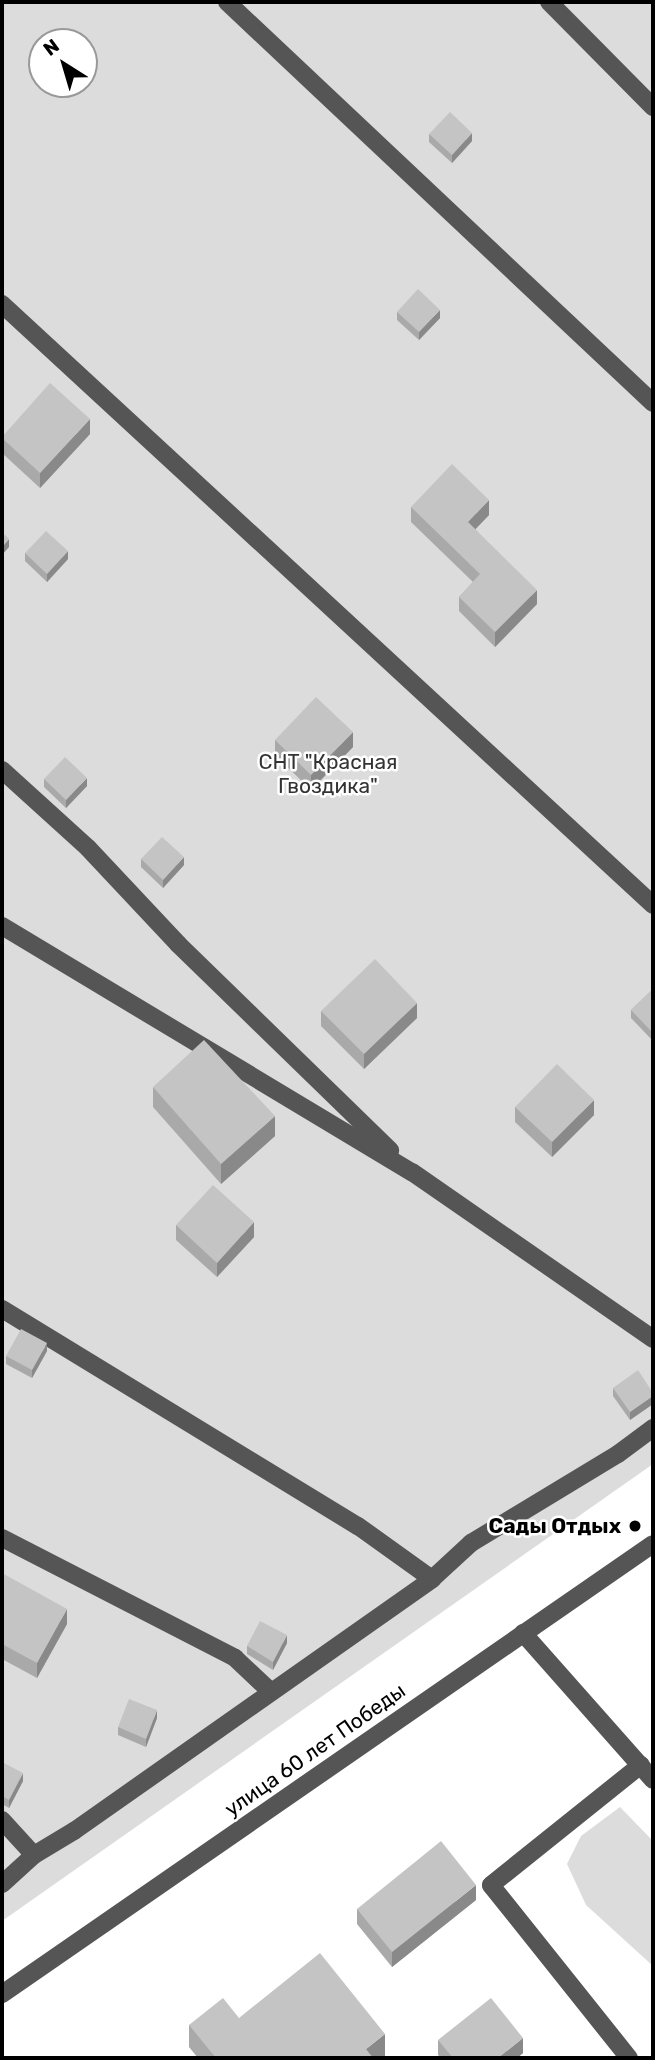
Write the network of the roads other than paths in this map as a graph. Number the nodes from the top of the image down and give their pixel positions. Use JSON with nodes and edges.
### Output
{"nodes":[{"id":1,"x":227,"y":2,"type":"edge"},
{"id":2,"x":549,"y":2,"type":"edge"},
{"id":3,"x":653,"y":107,"type":"edge"},
{"id":4,"x":2,"y":304,"type":"edge"},
{"id":5,"x":653,"y":403,"type":"edge"},
{"id":6,"x":2,"y":770,"type":"edge"},
{"id":7,"x":653,"y":905,"type":"edge"},
{"id":8,"x":2,"y":926,"type":"edge"},
{"id":9,"x":412,"y":1172,"type":"junction"},
{"id":10,"x":2,"y":1309,"type":"edge"},
{"id":11,"x":653,"y":1339,"type":"edge"},
{"id":12,"x":653,"y":1428,"type":"edge"},
{"id":13,"x":2,"y":1538,"type":"edge"},
{"id":14,"x":653,"y":1544,"type":"edge"},
{"id":15,"x":432,"y":1579,"type":"junction"},
{"id":16,"x":523,"y":1633,"type":"junction"},
{"id":17,"x":270,"y":1692,"type":"junction"},
{"id":18,"x":641,"y":1765,"type":"junction"},
{"id":19,"x":653,"y":1780,"type":"edge"},
{"id":20,"x":2,"y":1820,"type":"edge"},
{"id":21,"x":34,"y":1855,"type":"junction"},
{"id":22,"x":2,"y":1884,"type":"edge"},
{"id":23,"x":2,"y":1994,"type":"edge"},
{"id":24,"x":629,"y":2058,"type":"edge"}],
"edges":[{"from":1,"to":5,"type":"street"},
{"from":2,"to":3,"type":"street"},
{"from":4,"to":7,"type":"street"},
{"from":6,"to":9,"type":"street"},
{"from":8,"to":9,"type":"street"},
{"from":9,"to":11,"type":"street"},
{"from":10,"to":15,"type":"street"},
{"from":12,"to":15,"type":"street"},
{"from":13,"to":17,"type":"street"},
{"from":14,"to":16,"type":"street","name":"улица 60 лет Победы"},
{"from":15,"to":17,"type":"street"},
{"from":16,"to":18,"type":"street"},
{"from":16,"to":23,"type":"street","name":"улица 60 лет Победы"},
{"from":17,"to":21,"type":"street"},
{"from":18,"to":19,"type":"street"},
{"from":18,"to":24,"type":"street"},
{"from":20,"to":21,"type":"street"},
{"from":21,"to":22,"type":"street"}]}
